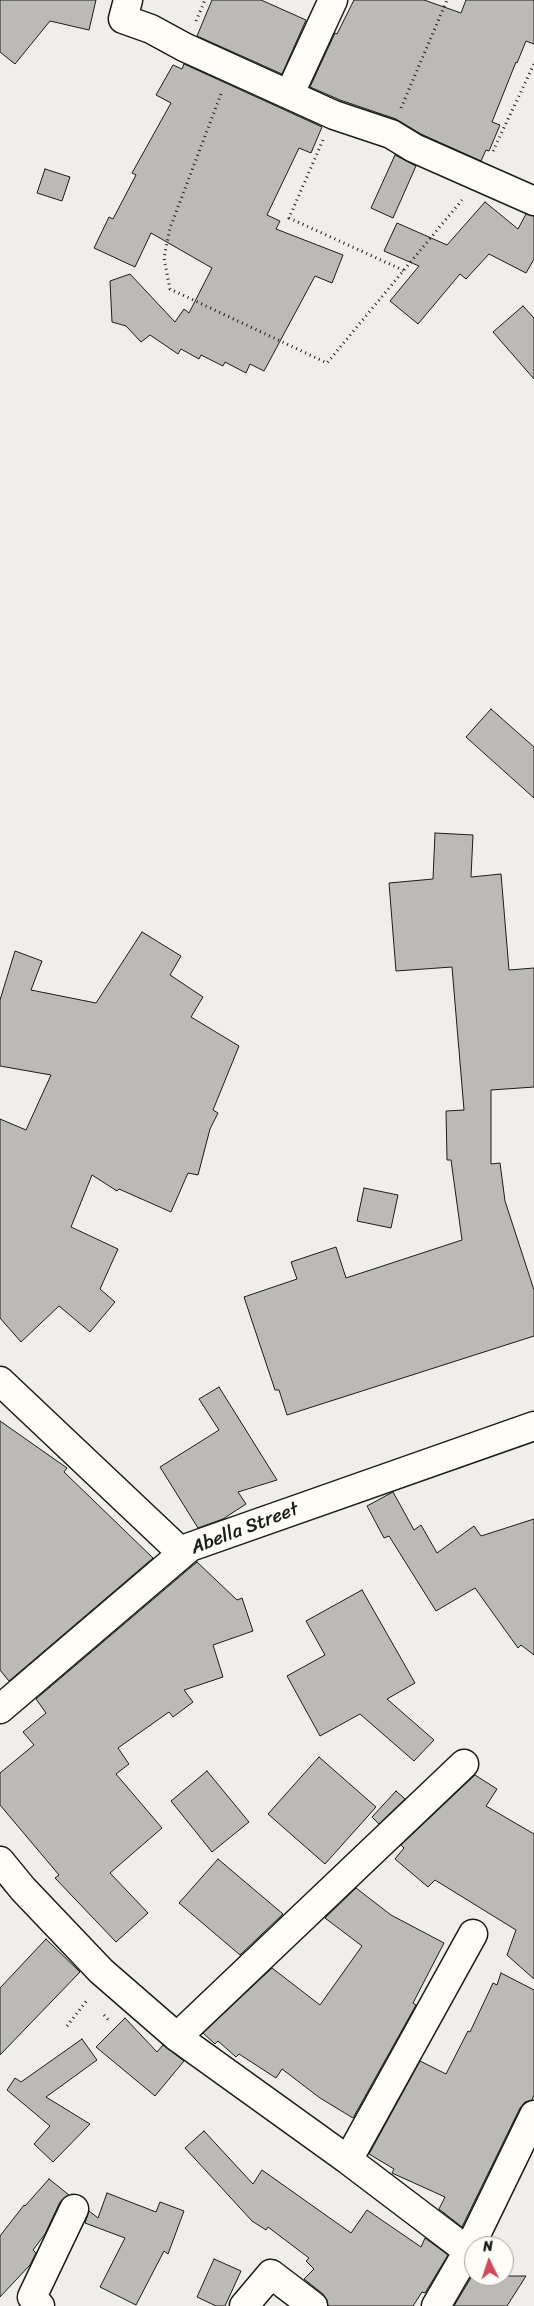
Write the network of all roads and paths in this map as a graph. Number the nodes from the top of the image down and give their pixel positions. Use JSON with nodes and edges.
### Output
{"nodes":[{"id":1,"x":128,"y":0,"type":"edge"},
{"id":2,"x":333,"y":0,"type":"edge"},
{"id":3,"x":447,"y":0,"type":"edge"},
{"id":4,"x":534,"y":64,"type":"edge"},
{"id":5,"x":231,"y":67,"type":"junction"},
{"id":6,"x":290,"y":93,"type":"junction"},
{"id":7,"x":334,"y":114,"type":"junction"},
{"id":8,"x":391,"y":134,"type":"junction"},
{"id":9,"x":481,"y":177,"type":"junction"},
{"id":10,"x":534,"y":201,"type":"edge"},
{"id":11,"x":405,"y":271,"type":"junction"},
{"id":12,"x":0,"y":1381,"type":"edge"},
{"id":13,"x":534,"y":1426,"type":"edge"},
{"id":14,"x":182,"y":1554,"type":"junction"},
{"id":15,"x":0,"y":1709,"type":"edge"},
{"id":16,"x":464,"y":1764,"type":"dead end"},
{"id":17,"x":0,"y":1861,"type":"edge"},
{"id":18,"x":473,"y":1934,"type":"dead end"},
{"id":19,"x":101,"y":1971,"type":"junction"},
{"id":20,"x":67,"y":2026,"type":"dead end"},
{"id":21,"x":177,"y":2037,"type":"junction"},
{"id":22,"x":534,"y":2115,"type":"edge"},
{"id":23,"x":348,"y":2160,"type":"junction"},
{"id":24,"x":74,"y":2209,"type":"dead end"},
{"id":25,"x":476,"y":2236,"type":"edge"},
{"id":26,"x":464,"y":2249,"type":"edge"},
{"id":27,"x":464,"y":2259,"type":"edge"},
{"id":28,"x":40,"y":2306,"type":"edge"},
{"id":29,"x":244,"y":2306,"type":"edge"},
{"id":30,"x":313,"y":2306,"type":"edge"},
{"id":31,"x":436,"y":2306,"type":"edge"}],
"edges":[{"from":1,"to":5,"type":"street"},
{"from":2,"to":6,"type":"street"},
{"from":3,"to":8,"type":"path"},
{"from":4,"to":9,"type":"path"},
{"from":5,"to":6,"type":"street"},
{"from":5,"to":11,"type":"path"},
{"from":6,"to":7,"type":"street"},
{"from":7,"to":8,"type":"street"},
{"from":7,"to":11,"type":"path"},
{"from":8,"to":9,"type":"street"},
{"from":9,"to":10,"type":"street"},
{"from":9,"to":11,"type":"path"},
{"from":12,"to":14,"type":"street"},
{"from":13,"to":14,"type":"street","name":"Abella Street"},
{"from":14,"to":15,"type":"street","name":"Abella Street"},
{"from":16,"to":21,"type":"street"},
{"from":17,"to":19,"type":"street"},
{"from":18,"to":23,"type":"street"},
{"from":19,"to":20,"type":"path"},
{"from":19,"to":21,"type":"street"},
{"from":21,"to":23,"type":"street"},
{"from":22,"to":25,"type":"street"},
{"from":23,"to":26,"type":"street"},
{"from":24,"to":28,"type":"street"},
{"from":27,"to":31,"type":"street"},
{"from":29,"to":30,"type":"street"}]}
